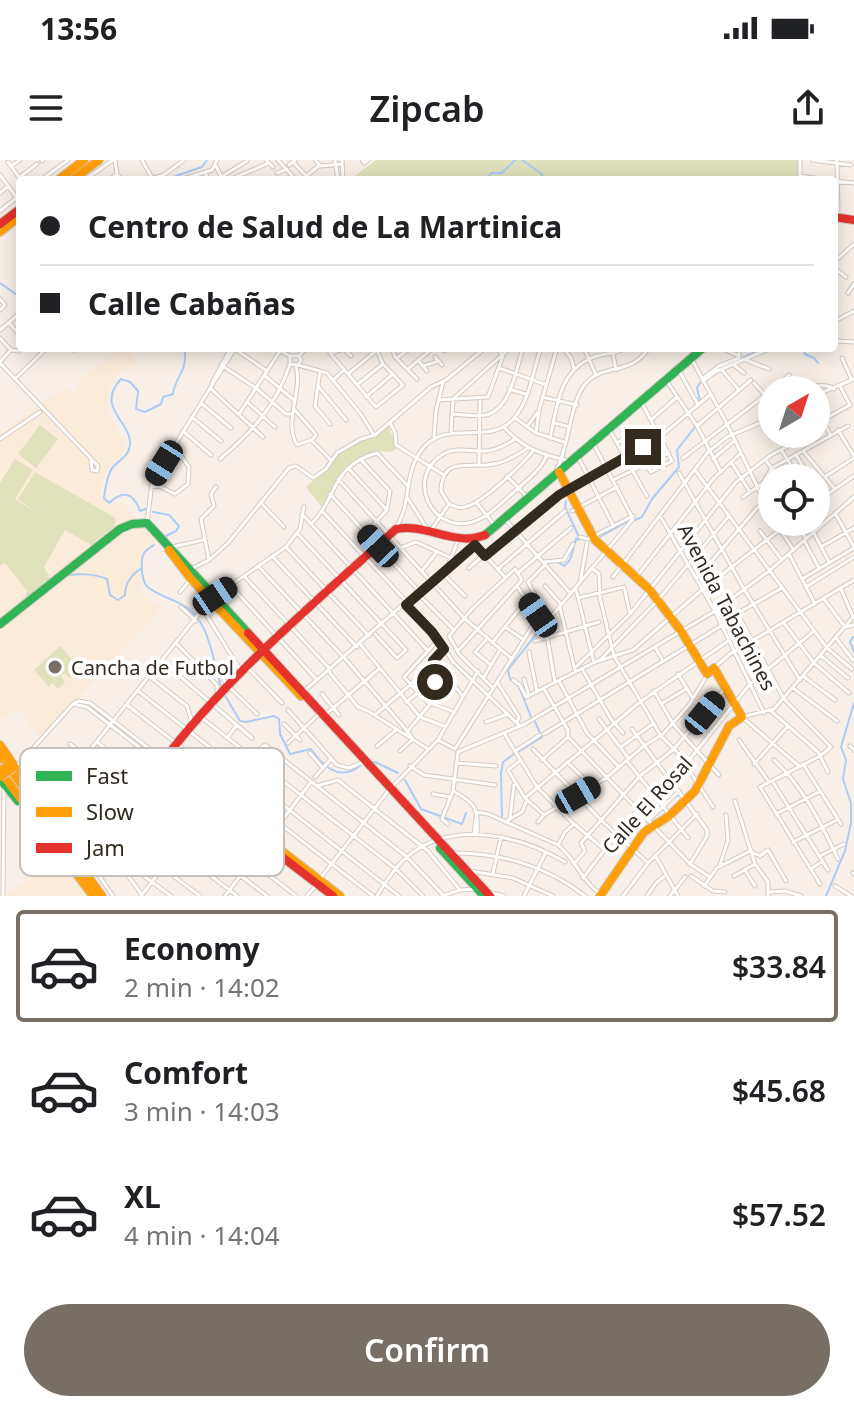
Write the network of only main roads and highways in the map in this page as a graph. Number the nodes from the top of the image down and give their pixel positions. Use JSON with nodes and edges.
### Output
{"nodes":[{"id":1,"x":88,"y":160,"type":"edge"},
{"id":2,"x":68,"y":176,"type":"edge"},
{"id":3,"x":698,"y":352,"type":"edge"},
{"id":4,"x":556,"y":475,"type":"junction"},
{"id":5,"x":0,"y":624,"type":"edge"},
{"id":6,"x":263,"y":652,"type":"junction"},
{"id":7,"x":174,"y":748,"type":"edge"},
{"id":8,"x":10,"y":761,"type":"edge"},
{"id":9,"x":1,"y":778,"type":"edge"},
{"id":10,"x":20,"y":800,"type":"edge"},
{"id":11,"x":20,"y":804,"type":"edge"},
{"id":12,"x":436,"y":840,"type":"junction"},
{"id":13,"x":284,"y":856,"type":"edge"},
{"id":14,"x":80,"y":876,"type":"edge"},
{"id":15,"x":85,"y":876,"type":"edge"},
{"id":16,"x":318,"y":882,"type":"junction"},
{"id":17,"x":484,"y":893,"type":"edge"},
{"id":18,"x":600,"y":895,"type":"edge"},
{"id":19,"x":93,"y":896,"type":"edge"},
{"id":20,"x":102,"y":896,"type":"edge"},
{"id":21,"x":333,"y":896,"type":"edge"},
{"id":22,"x":340,"y":896,"type":"edge"}],
"edges":[{"from":1,"to":2,"type":"main road"},
{"from":3,"to":4,"type":"main road"},
{"from":4,"to":6,"type":"main road"},
{"from":4,"to":18,"type":"main road"},
{"from":5,"to":6,"type":"main road"},
{"from":6,"to":7,"type":"main road"},
{"from":6,"to":12,"type":"main road"},
{"from":8,"to":9,"type":"main road","bridge":true},
{"from":9,"to":10,"type":"main road"},
{"from":9,"to":11,"type":"main road"},
{"from":12,"to":17,"type":"main road"},
{"from":12,"to":17,"type":"main road"},
{"from":13,"to":16,"type":"main road"},
{"from":14,"to":19,"type":"main road"},
{"from":15,"to":20,"type":"main road"},
{"from":16,"to":21,"type":"main road"},
{"from":16,"to":22,"type":"main road"}]}
